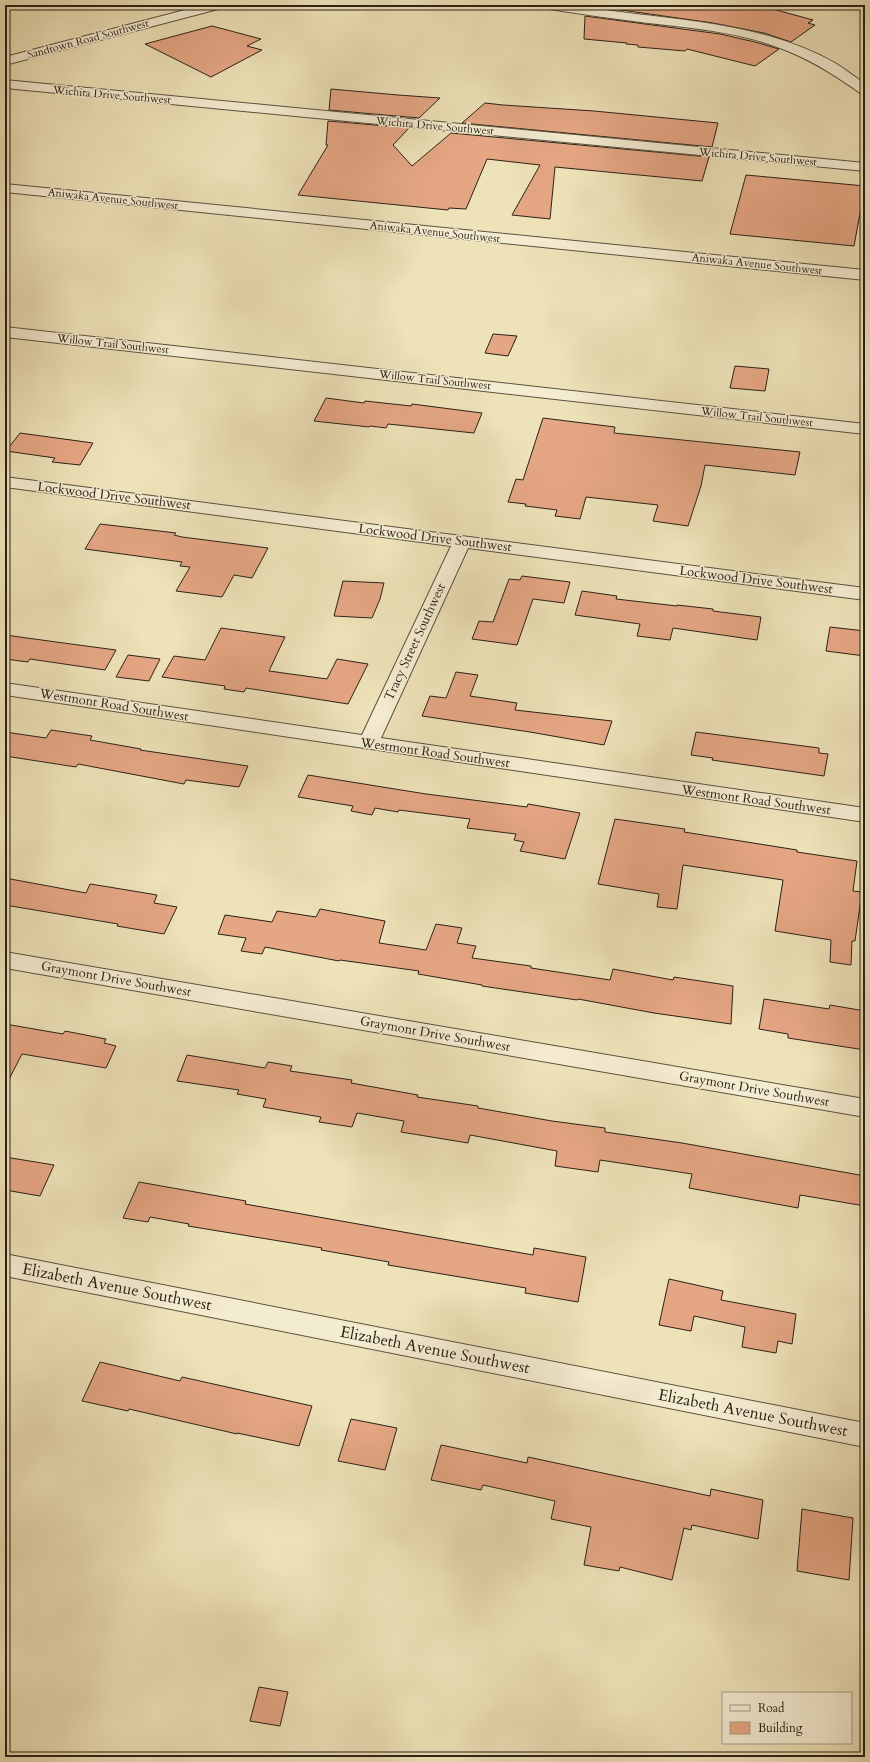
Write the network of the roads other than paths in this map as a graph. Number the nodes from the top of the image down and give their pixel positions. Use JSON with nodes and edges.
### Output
{"nodes":[{"id":1,"x":218,"y":5,"type":"edge"},
{"id":2,"x":549,"y":5,"type":"edge"},
{"id":3,"x":5,"y":61,"type":"edge"},
{"id":4,"x":5,"y":84,"type":"edge"},
{"id":5,"x":865,"y":90,"type":"edge"},
{"id":6,"x":865,"y":167,"type":"edge"},
{"id":7,"x":5,"y":188,"type":"edge"},
{"id":8,"x":865,"y":275,"type":"edge"},
{"id":9,"x":5,"y":332,"type":"edge"},
{"id":10,"x":865,"y":429,"type":"edge"},
{"id":11,"x":5,"y":482,"type":"edge"},
{"id":12,"x":462,"y":542,"type":"junction"},
{"id":13,"x":865,"y":594,"type":"edge"},
{"id":14,"x":5,"y":689,"type":"edge"},
{"id":15,"x":368,"y":743,"type":"junction"},
{"id":16,"x":865,"y":815,"type":"edge"},
{"id":17,"x":5,"y":960,"type":"edge"},
{"id":18,"x":865,"y":1108,"type":"edge"},
{"id":19,"x":5,"y":1265,"type":"edge"},
{"id":20,"x":865,"y":1436,"type":"edge"}],
"edges":[{"from":1,"to":3,"type":"street","name":"Sandtown Road Southwest"},
{"from":2,"to":5,"type":"street"},
{"from":4,"to":6,"type":"street","name":"Wichita Drive Southwest"},
{"from":7,"to":8,"type":"street","name":"Aniwaka Avenue Southwest"},
{"from":9,"to":10,"type":"street","name":"Willow Trail Southwest"},
{"from":11,"to":12,"type":"street","name":"Lockwood Drive Southwest"},
{"from":12,"to":13,"type":"street","name":"Lockwood Drive Southwest"},
{"from":12,"to":15,"type":"street","name":"Tracy Street Southwest"},
{"from":14,"to":15,"type":"street","name":"Westmont Road Southwest"},
{"from":15,"to":16,"type":"street","name":"Westmont Road Southwest"},
{"from":17,"to":18,"type":"street","name":"Graymont Drive Southwest"},
{"from":19,"to":20,"type":"street","name":"Elizabeth Avenue Southwest"}]}
